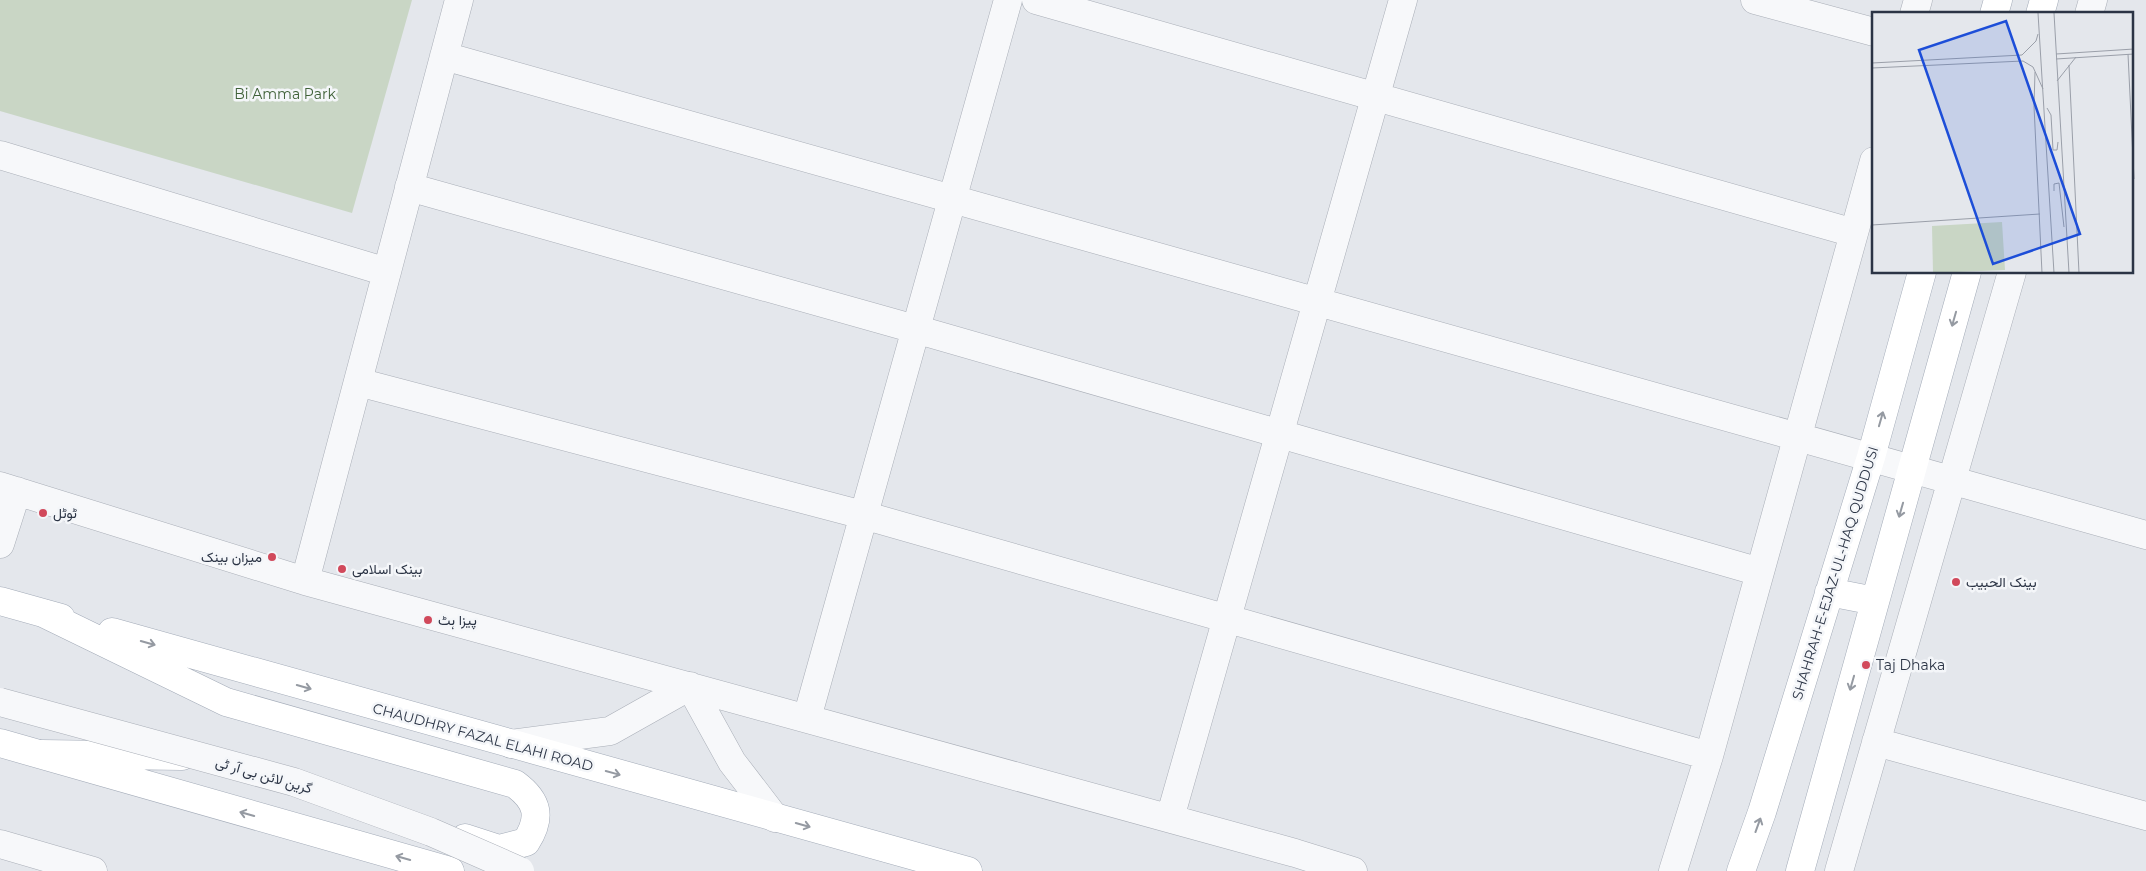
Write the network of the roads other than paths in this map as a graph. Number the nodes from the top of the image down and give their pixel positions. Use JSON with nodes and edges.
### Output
{"nodes":[{"id":1,"x":459,"y":0,"type":"edge"},
{"id":2,"x":1008,"y":0,"type":"edge"},
{"id":3,"x":1036,"y":0,"type":"edge"},
{"id":4,"x":1403,"y":0,"type":"edge"},
{"id":5,"x":1755,"y":0,"type":"edge"},
{"id":6,"x":1872,"y":31,"type":"edge"},
{"id":7,"x":444,"y":56,"type":"junction"},
{"id":8,"x":1375,"y":98,"type":"junction"},
{"id":9,"x":0,"y":155,"type":"edge"},
{"id":10,"x":1872,"y":168,"type":"edge"},
{"id":11,"x":409,"y":187,"type":"junction"},
{"id":12,"x":951,"y":198,"type":"junction"},
{"id":13,"x":1854,"y":233,"type":"junction"},
{"id":14,"x":387,"y":272,"type":"junction"},
{"id":15,"x":1921,"y":274,"type":"edge"},
{"id":16,"x":1966,"y":274,"type":"edge"},
{"id":17,"x":2011,"y":274,"type":"edge"},
{"id":18,"x":1318,"y":301,"type":"junction"},
{"id":19,"x":915,"y":329,"type":"junction"},
{"id":20,"x":358,"y":382,"type":"junction"},
{"id":21,"x":1280,"y":435,"type":"junction"},
{"id":22,"x":1798,"y":436,"type":"junction"},
{"id":23,"x":1871,"y":457,"type":"junction"},
{"id":24,"x":1912,"y":469,"type":"junction"},
{"id":25,"x":1951,"y":480,"type":"junction"},
{"id":26,"x":8,"y":489,"type":"edge"},
{"id":27,"x":863,"y":515,"type":"junction"},
{"id":28,"x":2146,"y":535,"type":"edge"},
{"id":29,"x":0,"y":544,"type":"edge"},
{"id":30,"x":1760,"y":572,"type":"junction"},
{"id":31,"x":305,"y":581,"type":"junction"},
{"id":32,"x":1829,"y":592,"type":"junction"},
{"id":33,"x":0,"y":600,"type":"edge"},
{"id":34,"x":1875,"y":600,"type":"junction"},
{"id":35,"x":43,"y":613,"type":"junction"},
{"id":36,"x":1227,"y":618,"type":"junction"},
{"id":37,"x":690,"y":686,"type":"junction"},
{"id":38,"x":0,"y":702,"type":"edge"},
{"id":39,"x":807,"y":718,"type":"junction"},
{"id":40,"x":1876,"y":742,"type":"junction"},
{"id":41,"x":0,"y":743,"type":"edge"},
{"id":42,"x":510,"y":744,"type":"junction"},
{"id":43,"x":41,"y":754,"type":"junction"},
{"id":44,"x":1709,"y":756,"type":"junction"},
{"id":45,"x":2146,"y":816,"type":"edge"},
{"id":46,"x":775,"y":818,"type":"junction"},
{"id":47,"x":1170,"y":818,"type":"junction"},
{"id":48,"x":0,"y":844,"type":"edge"},
{"id":49,"x":93,"y":871,"type":"edge"},
{"id":50,"x":450,"y":871,"type":"edge"},
{"id":51,"x":520,"y":871,"type":"edge"},
{"id":52,"x":968,"y":871,"type":"edge"},
{"id":53,"x":1352,"y":871,"type":"edge"},
{"id":54,"x":1673,"y":871,"type":"edge"},
{"id":55,"x":1741,"y":871,"type":"edge"},
{"id":56,"x":1800,"y":871,"type":"edge"},
{"id":57,"x":1839,"y":871,"type":"edge"}],
"edges":[{"from":1,"to":7,"type":"street"},
{"from":2,"to":12,"type":"street"},
{"from":3,"to":8,"type":"street"},
{"from":4,"to":8,"type":"street"},
{"from":5,"to":6,"type":"street"},
{"from":7,"to":11,"type":"street"},
{"from":7,"to":12,"type":"street"},
{"from":8,"to":13,"type":"street"},
{"from":8,"to":18,"type":"street"},
{"from":9,"to":14,"type":"street"},
{"from":10,"to":13,"type":"street"},
{"from":11,"to":14,"type":"street"},
{"from":11,"to":19,"type":"street"},
{"from":12,"to":18,"type":"street"},
{"from":12,"to":19,"type":"street"},
{"from":13,"to":22,"type":"street"},
{"from":14,"to":20,"type":"street"},
{"from":23,"to":15,"type":"main road","name":"SHAHRAH-E-EJAZ-UL-HAQ QUDDUSI","one_way":true},
{"from":16,"to":24,"type":"main road","one_way":true},
{"from":17,"to":25,"type":"street"},
{"from":18,"to":21,"type":"street"},
{"from":18,"to":22,"type":"street"},
{"from":19,"to":21,"type":"street"},
{"from":19,"to":27,"type":"street"},
{"from":20,"to":27,"type":"street"},
{"from":20,"to":31,"type":"street"},
{"from":21,"to":30,"type":"street"},
{"from":21,"to":36,"type":"street"},
{"from":22,"to":23,"type":"street"},
{"from":22,"to":30,"type":"street"},
{"from":23,"to":24,"type":"street"},
{"from":23,"to":32,"type":"main road","name":"SHAHRAH-E-EJAZ-UL-HAQ QUDDUSI"},
{"from":24,"to":25,"type":"street"},
{"from":24,"to":34,"type":"main road","one_way":true},
{"from":25,"to":28,"type":"street"},
{"from":25,"to":40,"type":"street"},
{"from":26,"to":29,"type":"street"},
{"from":26,"to":31,"type":"street"},
{"from":27,"to":36,"type":"street"},
{"from":27,"to":39,"type":"street"},
{"from":30,"to":44,"type":"street"},
{"from":31,"to":37,"type":"street"},
{"from":32,"to":34,"type":"main road"},
{"from":55,"to":32,"type":"main road","name":"SHAHRAH-E-EJAZ-UL-HAQ QUDDUSI","one_way":true},
{"from":33,"to":35,"type":"main road","name":"CHAUDHRY FAZAL ELAHI ROAD"},
{"from":34,"to":56,"type":"main road","one_way":true},
{"from":35,"to":42,"type":"main road","name":"CHAUDHRY FAZAL ELAHI ROAD","one_way":true},
{"from":35,"to":43,"type":"main road"},
{"from":36,"to":44,"type":"street"},
{"from":36,"to":47,"type":"street"},
{"from":37,"to":39,"type":"street"},
{"from":37,"to":42,"type":"street"},
{"from":37,"to":46,"type":"street"},
{"from":38,"to":51,"type":"street","name":"گرین لائن بی آر ٹی","bridge":true},
{"from":39,"to":47,"type":"street"},
{"from":40,"to":45,"type":"street"},
{"from":40,"to":57,"type":"street"},
{"from":41,"to":43,"type":"main road"},
{"from":42,"to":46,"type":"main road","name":"CHAUDHRY FAZAL ELAHI ROAD","one_way":true},
{"from":50,"to":43,"type":"main road","one_way":true},
{"from":44,"to":54,"type":"street"},
{"from":46,"to":52,"type":"main road","name":"CHAUDHRY FAZAL ELAHI ROAD","one_way":true},
{"from":47,"to":53,"type":"street"},
{"from":48,"to":49,"type":"street"}]}
